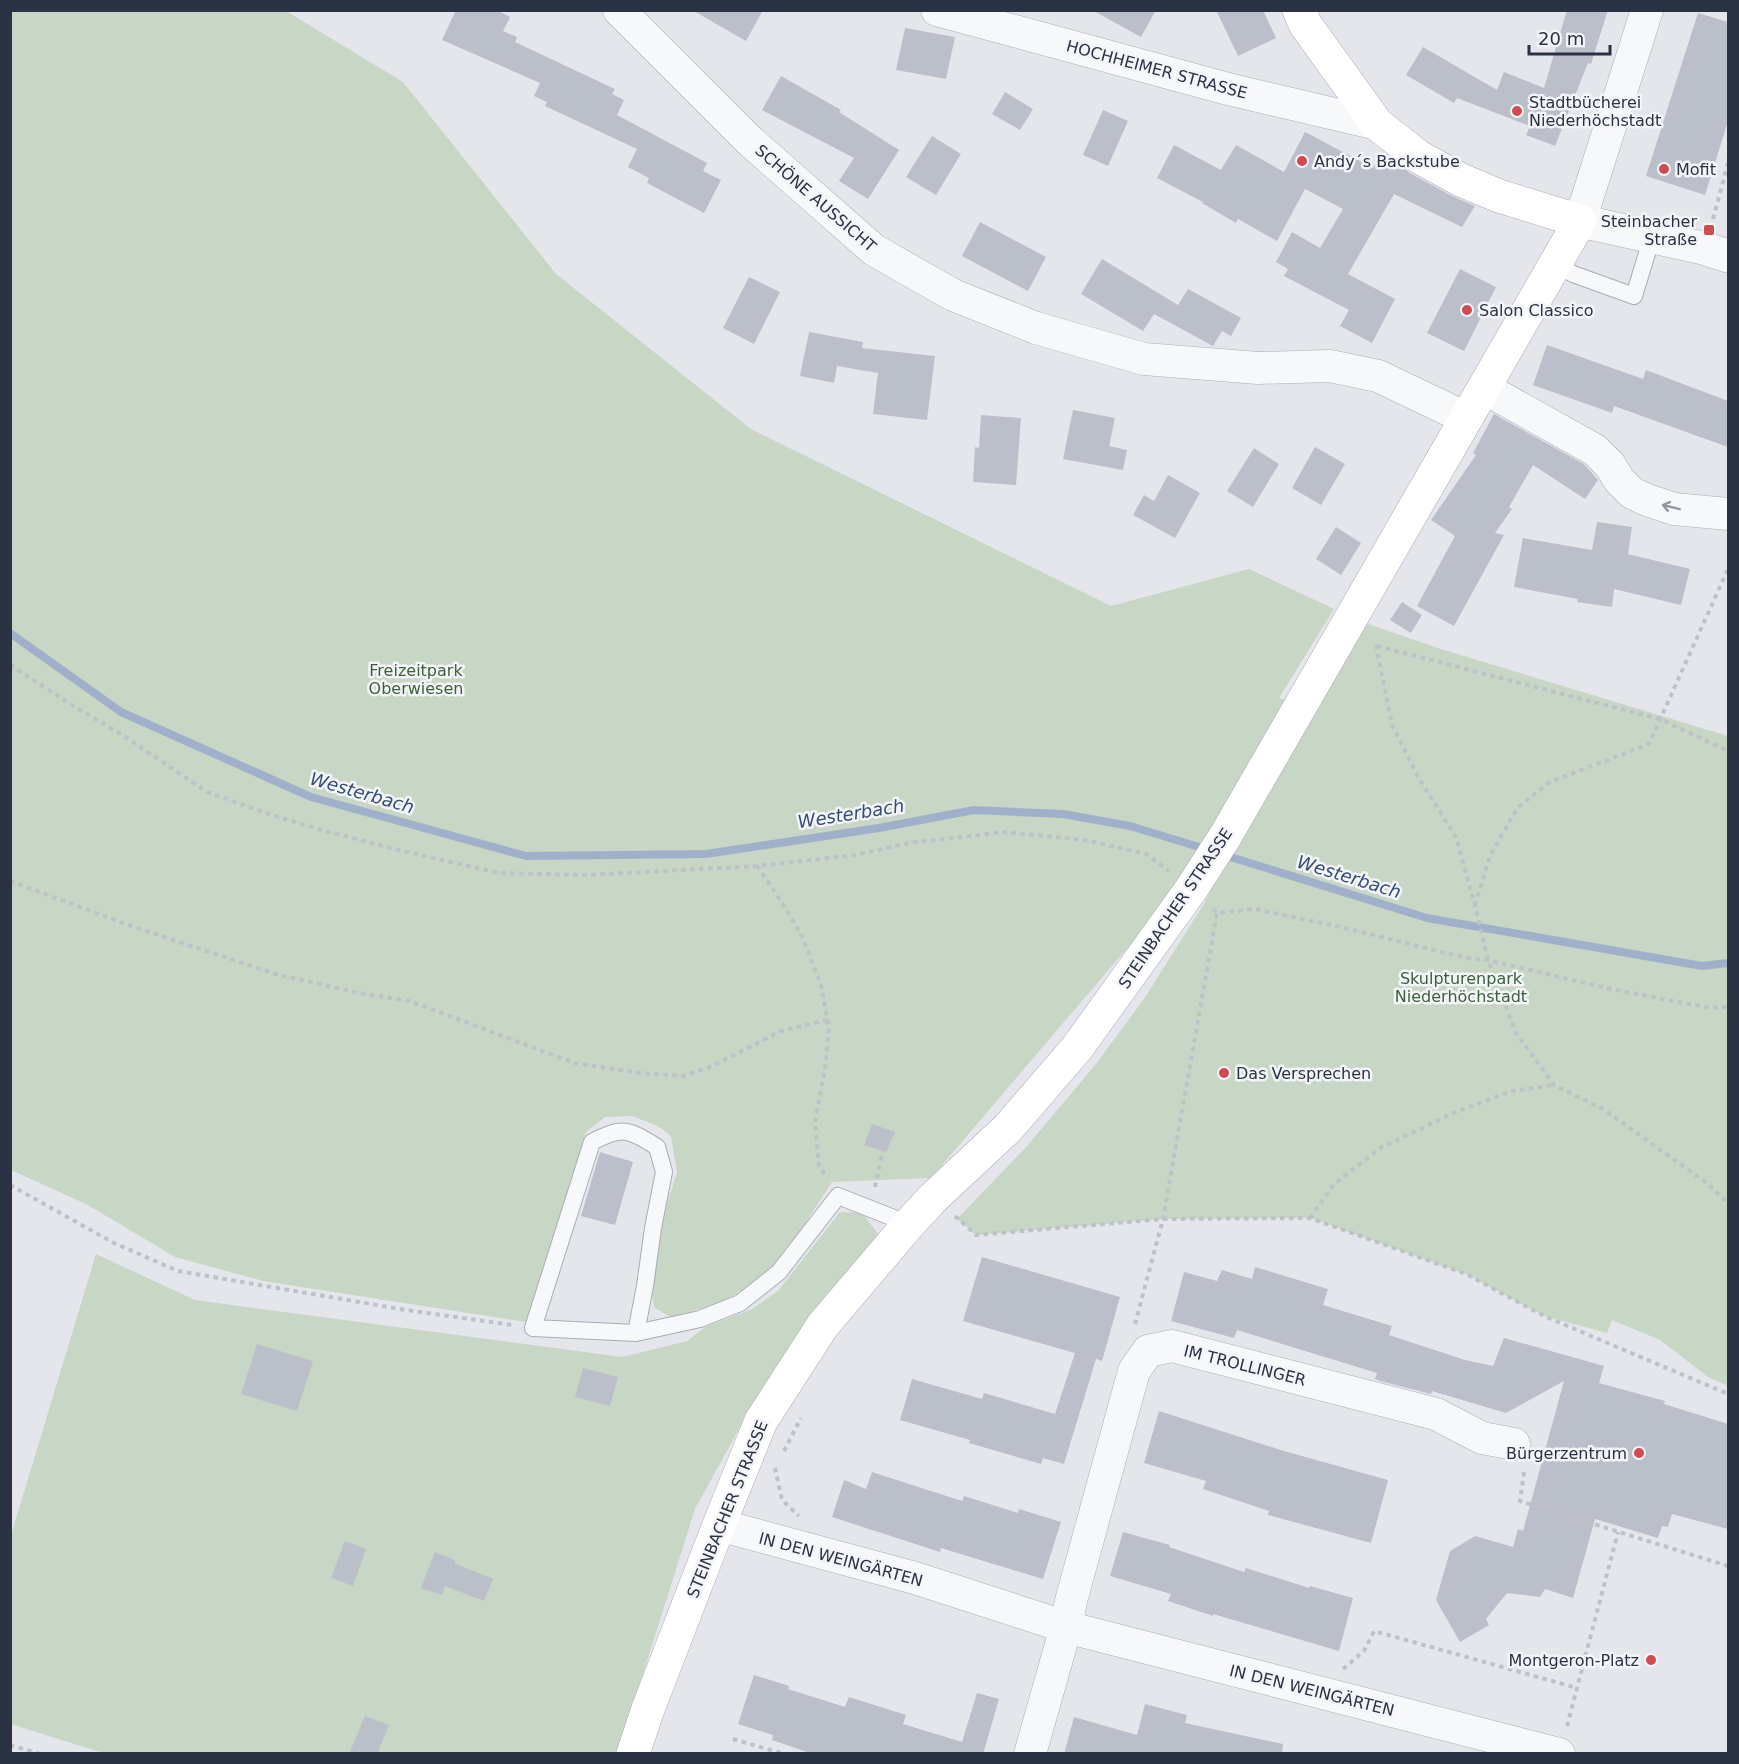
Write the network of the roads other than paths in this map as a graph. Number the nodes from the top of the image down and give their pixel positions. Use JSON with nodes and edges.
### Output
{"nodes":[{"id":1,"x":620,"y":10,"type":"edge"},
{"id":2,"x":937,"y":10,"type":"edge"},
{"id":3,"x":1299,"y":10,"type":"edge"},
{"id":4,"x":1647,"y":10,"type":"edge"},
{"id":5,"x":1377,"y":124,"type":"junction"},
{"id":6,"x":1580,"y":221,"type":"junction"},
{"id":7,"x":1652,"y":237,"type":"junction"},
{"id":8,"x":1728,"y":256,"type":"edge"},
{"id":9,"x":1556,"y":264,"type":"junction"},
{"id":10,"x":1484,"y":388,"type":"junction"},
{"id":11,"x":1466,"y":418,"type":"junction"},
{"id":12,"x":1728,"y":514,"type":"edge"},
{"id":13,"x":909,"y":1224,"type":"junction"},
{"id":14,"x":636,"y":1333,"type":"junction"},
{"id":15,"x":1514,"y":1444,"type":"dead end"},
{"id":16,"x":719,"y":1525,"type":"junction"},
{"id":17,"x":1066,"y":1627,"type":"junction"},
{"id":18,"x":1562,"y":1743,"type":"edge"},
{"id":19,"x":633,"y":1754,"type":"edge"},
{"id":20,"x":1030,"y":1754,"type":"edge"}],
"edges":[{"from":1,"to":11,"type":"street","name":"SCHÖNE AUSSICHT"},
{"from":2,"to":5,"type":"street","name":"HOCHHEIMER STRASSE"},
{"from":3,"to":5,"type":"main road"},
{"from":4,"to":6,"type":"street","name":"STEINBACHER STRASSE"},
{"from":5,"to":6,"type":"main road"},
{"from":6,"to":7,"type":"street"},
{"from":6,"to":9,"type":"main road","name":"STEINBACHER STRASSE"},
{"from":7,"to":8,"type":"street"},
{"from":7,"to":9,"type":"lane"},
{"from":9,"to":10,"type":"main road","name":"STEINBACHER STRASSE"},
{"from":10,"to":11,"type":"main road","name":"STEINBACHER STRASSE"},
{"from":12,"to":10,"type":"street","one_way":true},
{"from":11,"to":13,"type":"main road","name":"STEINBACHER STRASSE"},
{"from":13,"to":14,"type":"lane"},
{"from":13,"to":16,"type":"main road","name":"STEINBACHER STRASSE"},
{"from":14,"to":14,"type":"lane"},
{"from":15,"to":17,"type":"street","name":"IM TROLLINGER"},
{"from":16,"to":17,"type":"street","name":"IN DEN WEINGÄRTEN"},
{"from":16,"to":19,"type":"main road","name":"STEINBACHER STRASSE"},
{"from":17,"to":18,"type":"street","name":"IN DEN WEINGÄRTEN"},
{"from":17,"to":20,"type":"street"}]}
